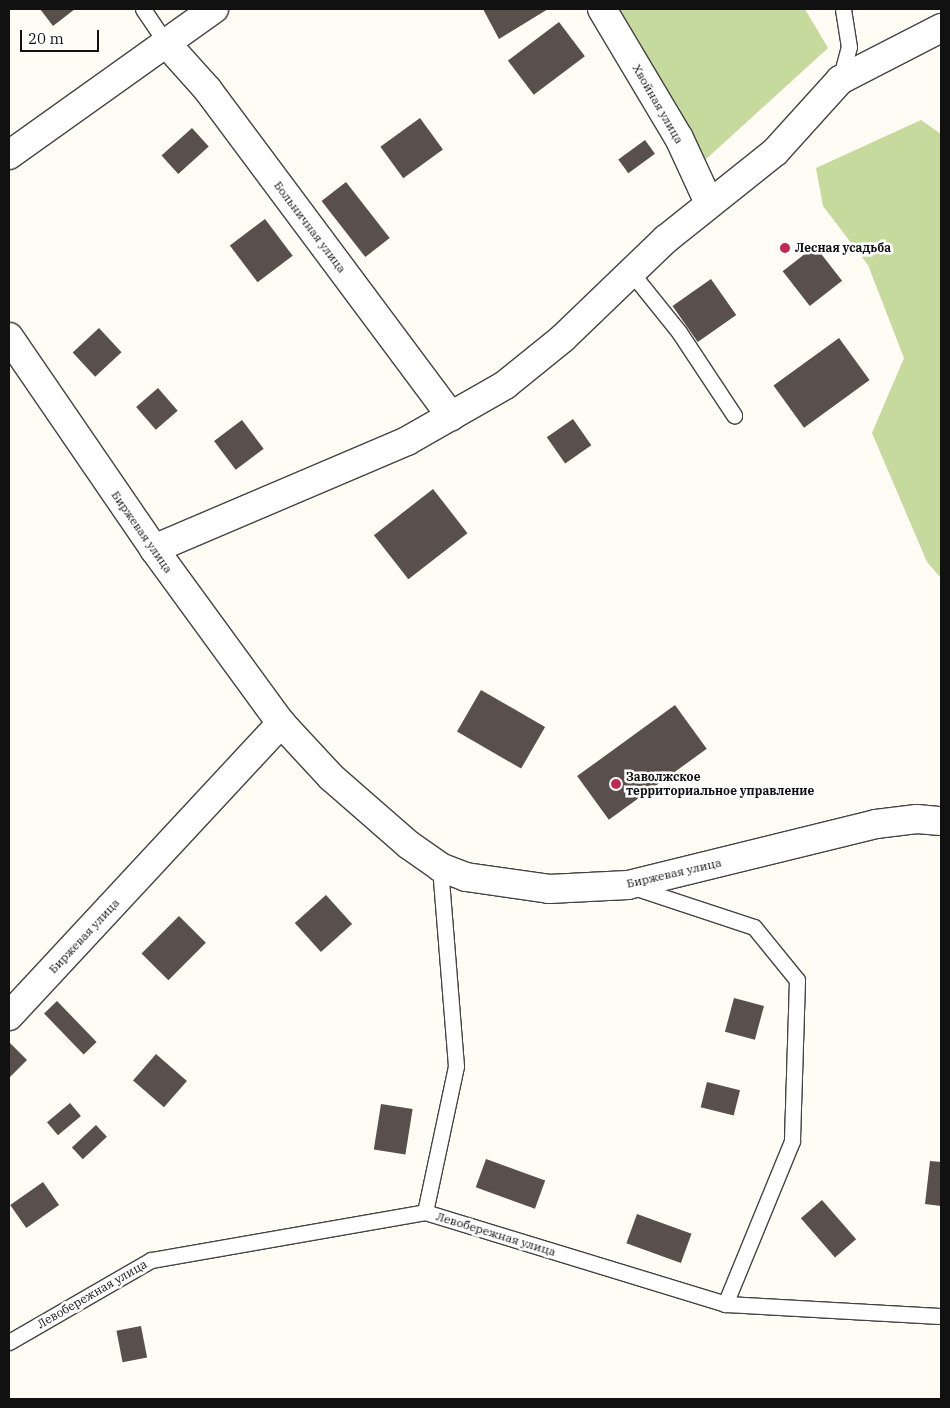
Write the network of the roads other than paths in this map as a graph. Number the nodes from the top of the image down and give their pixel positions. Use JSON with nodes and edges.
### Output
{"nodes":[{"id":1,"x":143,"y":9,"type":"edge"},
{"id":2,"x":214,"y":9,"type":"edge"},
{"id":3,"x":602,"y":9,"type":"edge"},
{"id":4,"x":843,"y":9,"type":"edge"},
{"id":5,"x":941,"y":28,"type":"edge"},
{"id":6,"x":165,"y":42,"type":"junction"},
{"id":7,"x":840,"y":80,"type":"junction"},
{"id":8,"x":9,"y":155,"type":"edge"},
{"id":9,"x":709,"y":203,"type":"junction"},
{"id":10,"x":630,"y":271,"type":"junction"},
{"id":11,"x":9,"y":337,"type":"edge"},
{"id":12,"x":451,"y":416,"type":"junction"},
{"id":13,"x":734,"y":416,"type":"dead end"},
{"id":14,"x":154,"y":549,"type":"junction"},
{"id":15,"x":281,"y":723,"type":"junction"},
{"id":16,"x":941,"y":820,"type":"edge"},
{"id":17,"x":440,"y":867,"type":"junction"},
{"id":18,"x":628,"y":885,"type":"junction"},
{"id":19,"x":9,"y":1016,"type":"edge"},
{"id":20,"x":425,"y":1212,"type":"junction"},
{"id":21,"x":725,"y":1304,"type":"junction"},
{"id":22,"x":941,"y":1316,"type":"edge"},
{"id":23,"x":9,"y":1342,"type":"edge"}],
"edges":[{"from":1,"to":6,"type":"lane"},
{"from":2,"to":6,"type":"street"},
{"from":3,"to":9,"type":"street","name":"Хвойная улица"},
{"from":4,"to":7,"type":"lane"},
{"from":5,"to":7,"type":"street"},
{"from":6,"to":8,"type":"street"},
{"from":6,"to":12,"type":"street","name":"Больничная улица"},
{"from":7,"to":9,"type":"street"},
{"from":9,"to":10,"type":"street"},
{"from":10,"to":12,"type":"street"},
{"from":10,"to":13,"type":"lane"},
{"from":11,"to":14,"type":"street","name":"Биржевая улица"},
{"from":12,"to":14,"type":"street"},
{"from":14,"to":15,"type":"street","name":"Биржевая улица"},
{"from":15,"to":17,"type":"street","name":"Биржевая улица"},
{"from":15,"to":19,"type":"street","name":"Биржевая улица"},
{"from":16,"to":18,"type":"street","name":"Биржевая улица"},
{"from":17,"to":18,"type":"street","name":"Биржевая улица"},
{"from":17,"to":20,"type":"lane"},
{"from":18,"to":21,"type":"lane"},
{"from":20,"to":21,"type":"lane","name":"Левобережная улица"},
{"from":20,"to":23,"type":"lane","name":"Левобережная улица"},
{"from":21,"to":22,"type":"lane","name":"Левобережная улица"}]}
